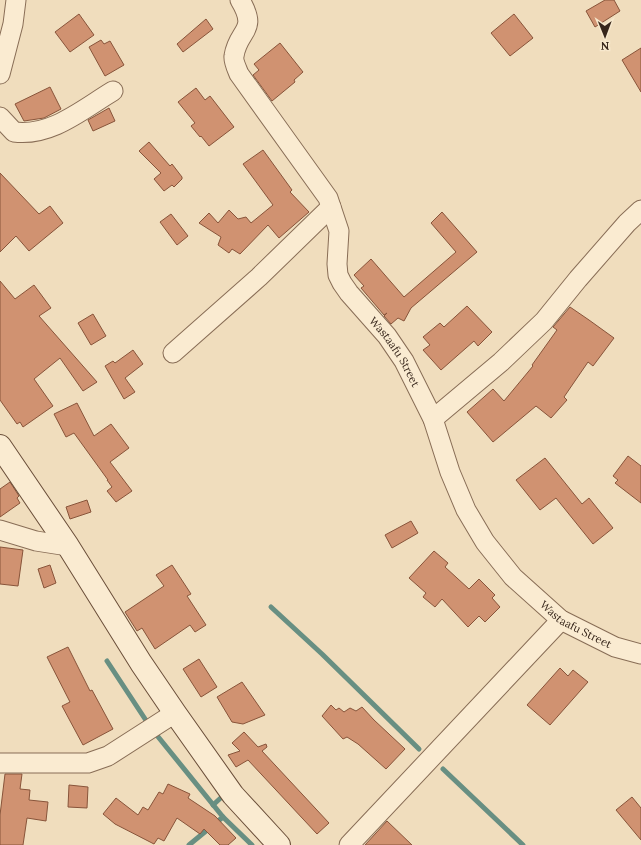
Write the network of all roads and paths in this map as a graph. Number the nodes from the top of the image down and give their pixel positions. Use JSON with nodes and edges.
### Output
{"nodes":[{"id":1,"x":16,"y":0,"type":"edge"},
{"id":2,"x":240,"y":0,"type":"edge"},
{"id":3,"x":0,"y":74,"type":"edge"},
{"id":4,"x":113,"y":91,"type":"dead end"},
{"id":5,"x":0,"y":117,"type":"edge"},
{"id":6,"x":331,"y":207,"type":"junction"},
{"id":7,"x":641,"y":210,"type":"edge"},
{"id":8,"x":173,"y":354,"type":"dead end"},
{"id":9,"x":433,"y":419,"type":"junction"},
{"id":10,"x":0,"y":446,"type":"edge"},
{"id":11,"x":0,"y":530,"type":"edge"},
{"id":12,"x":68,"y":546,"type":"junction"},
{"id":13,"x":561,"y":620,"type":"junction"},
{"id":14,"x":641,"y":654,"type":"edge"},
{"id":15,"x":175,"y":713,"type":"junction"},
{"id":16,"x":0,"y":763,"type":"edge"},
{"id":17,"x":279,"y":845,"type":"edge"},
{"id":18,"x":349,"y":845,"type":"edge"}],
"edges":[{"from":1,"to":3,"type":"street"},
{"from":2,"to":6,"type":"street","name":"Wastaafu Street"},
{"from":4,"to":5,"type":"street"},
{"from":6,"to":8,"type":"street"},
{"from":6,"to":9,"type":"street","name":"Wastaafu Street"},
{"from":7,"to":9,"type":"street"},
{"from":9,"to":13,"type":"street","name":"Wastaafu Street"},
{"from":10,"to":12,"type":"main road"},
{"from":11,"to":12,"type":"street"},
{"from":12,"to":15,"type":"main road"},
{"from":13,"to":14,"type":"street","name":"Wastaafu Street"},
{"from":13,"to":18,"type":"street"},
{"from":15,"to":16,"type":"street"},
{"from":15,"to":17,"type":"main road"}]}
